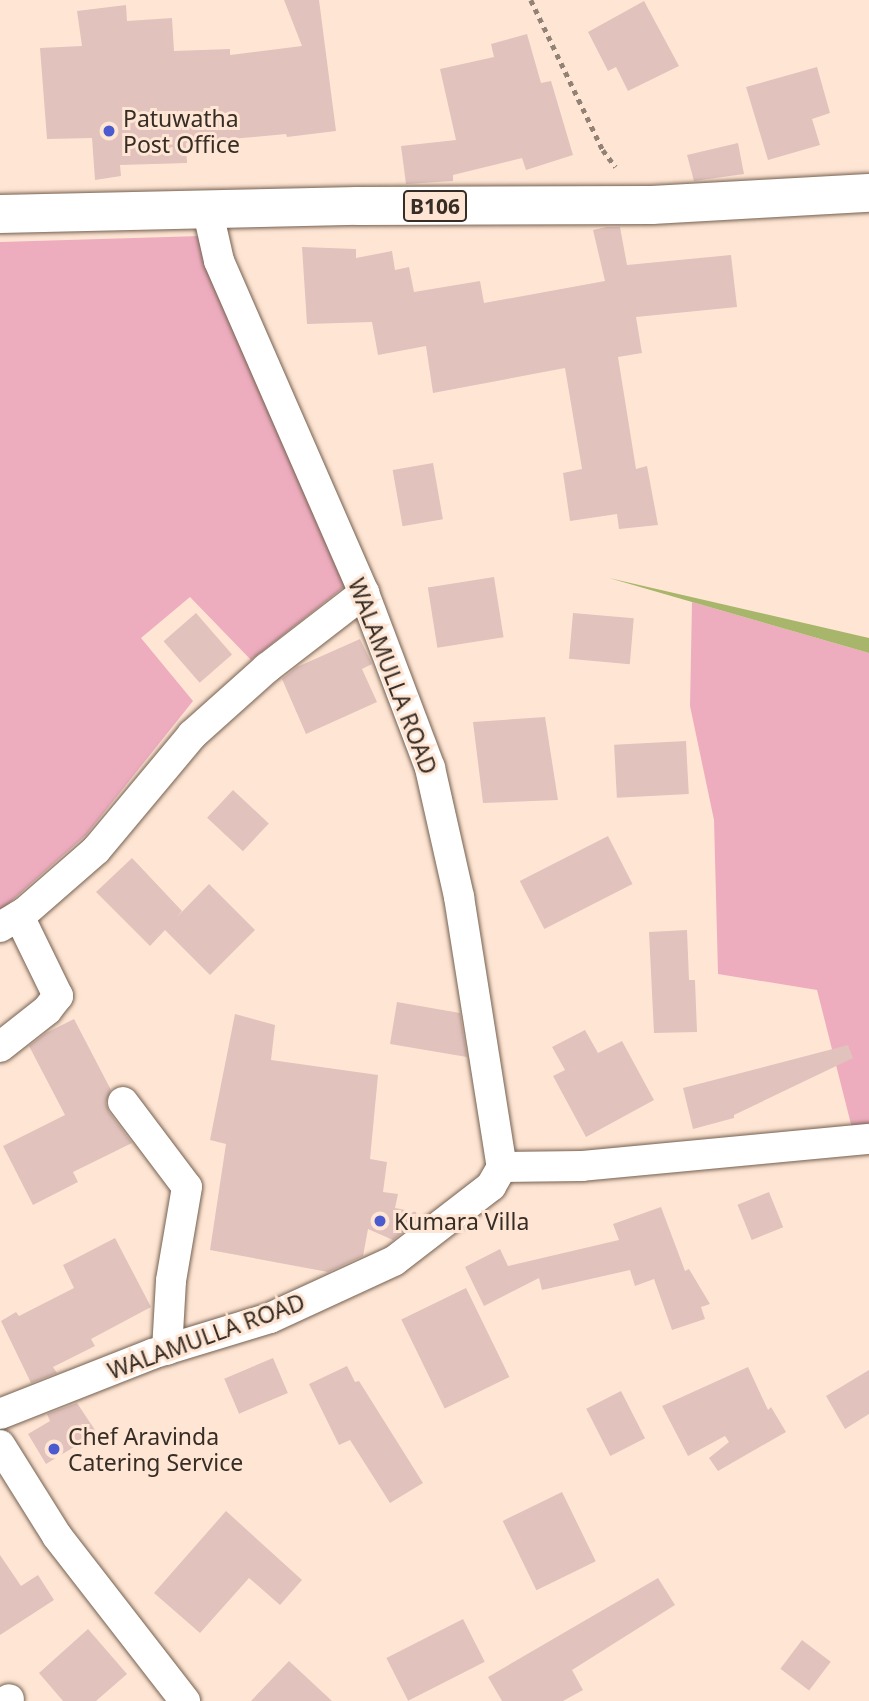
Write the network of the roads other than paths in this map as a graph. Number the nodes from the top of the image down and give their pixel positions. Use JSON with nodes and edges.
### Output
{"nodes":[{"id":1,"x":869,"y":192,"type":"edge"},
{"id":2,"x":207,"y":208,"type":"junction"},
{"id":3,"x":0,"y":214,"type":"edge"},
{"id":4,"x":364,"y":593,"type":"junction"},
{"id":5,"x":9,"y":922,"type":"edge"},
{"id":6,"x":0,"y":1047,"type":"edge"},
{"id":7,"x":123,"y":1102,"type":"dead end"},
{"id":8,"x":869,"y":1139,"type":"edge"},
{"id":9,"x":502,"y":1167,"type":"junction"},
{"id":10,"x":167,"y":1350,"type":"junction"},
{"id":11,"x":0,"y":1414,"type":"edge"},
{"id":12,"x":0,"y":1445,"type":"edge"},
{"id":13,"x":186,"y":1701,"type":"edge"}],
"edges":[{"from":1,"to":2,"type":"main road","number":"B106"},
{"from":2,"to":3,"type":"main road","number":"B106"},
{"from":2,"to":4,"type":"street","name":"WALAMULLA ROAD"},
{"from":4,"to":5,"type":"street"},
{"from":4,"to":9,"type":"street","name":"WALAMULLA ROAD"},
{"from":5,"to":6,"type":"street"},
{"from":7,"to":10,"type":"street"},
{"from":8,"to":9,"type":"street"},
{"from":9,"to":10,"type":"street","name":"WALAMULLA ROAD"},
{"from":10,"to":11,"type":"street","name":"WALAMULLA ROAD"},
{"from":12,"to":13,"type":"street"}]}
